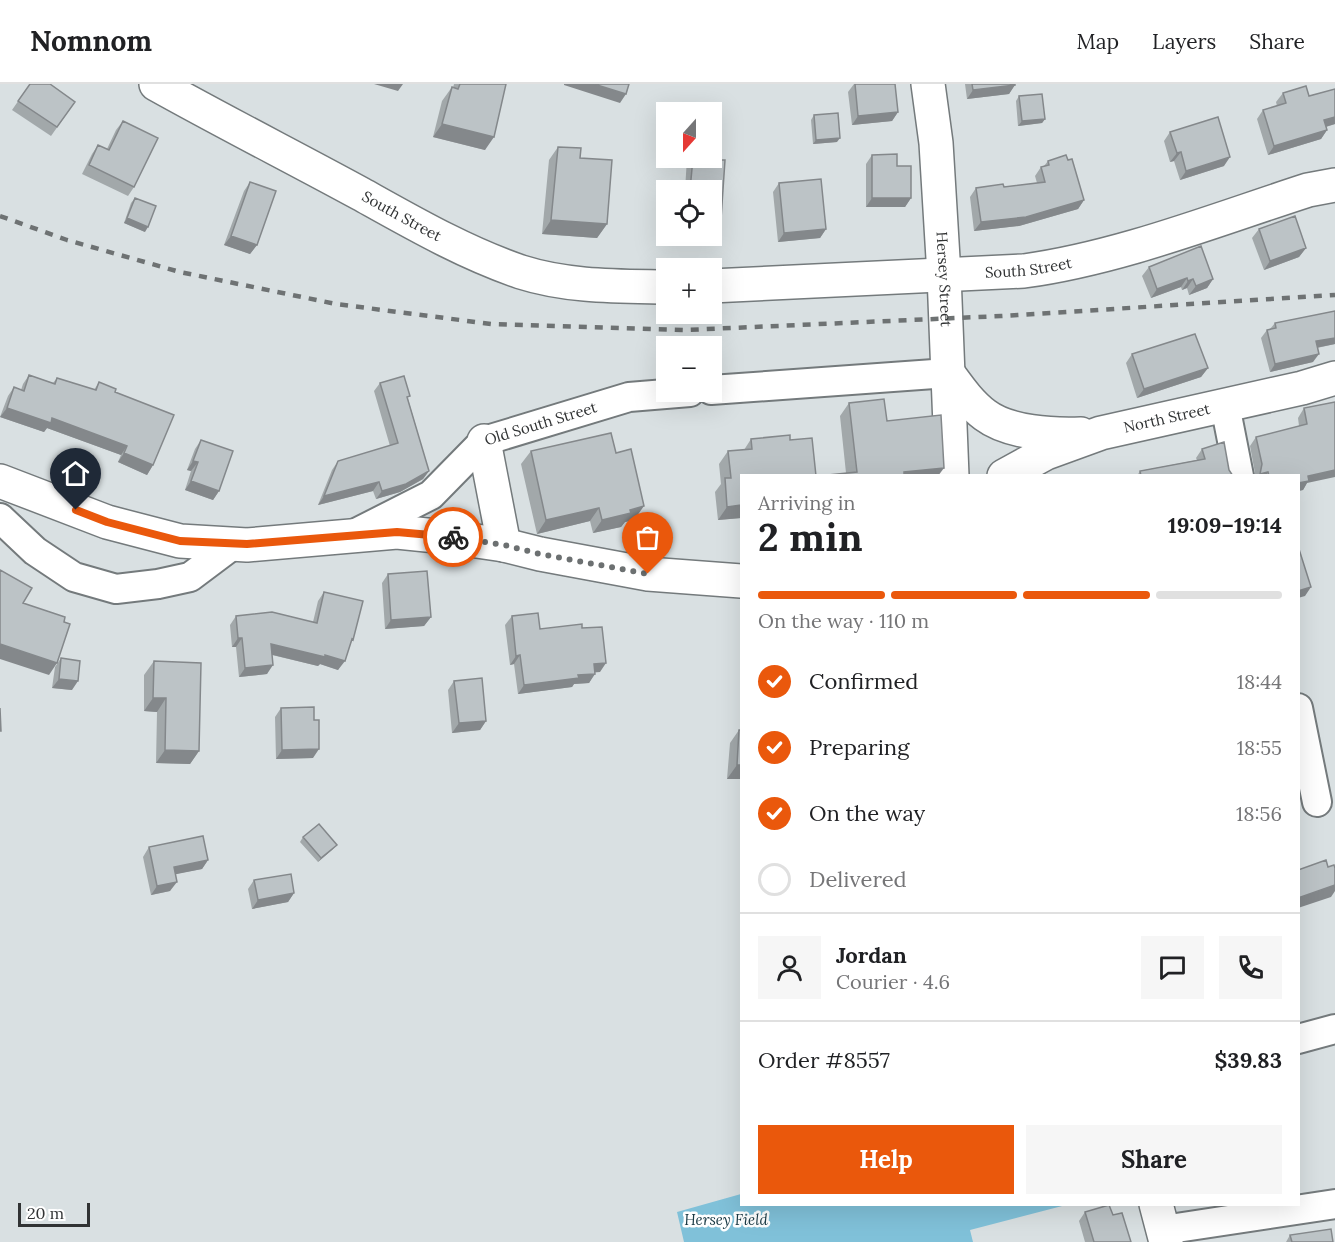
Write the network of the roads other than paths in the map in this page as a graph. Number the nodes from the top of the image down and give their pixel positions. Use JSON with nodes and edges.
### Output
{"nodes":[{"id":1,"x":156,"y":84,"type":"edge"},
{"id":2,"x":928,"y":84,"type":"edge"},
{"id":3,"x":1335,"y":185,"type":"edge"},
{"id":4,"x":944,"y":275,"type":"junction"},
{"id":5,"x":722,"y":285,"type":"edge"},
{"id":6,"x":656,"y":287,"type":"edge"},
{"id":7,"x":948,"y":373,"type":"junction"},
{"id":8,"x":1335,"y":378,"type":"edge"},
{"id":9,"x":722,"y":389,"type":"edge"},
{"id":10,"x":656,"y":395,"type":"edge"},
{"id":11,"x":1225,"y":405,"type":"junction"},
{"id":12,"x":1101,"y":433,"type":"junction"},
{"id":13,"x":484,"y":441,"type":"junction"},
{"id":14,"x":952,"y":474,"type":"edge"},
{"id":15,"x":1008,"y":474,"type":"edge"},
{"id":16,"x":1239,"y":474,"type":"edge"},
{"id":17,"x":0,"y":481,"type":"edge"},
{"id":18,"x":0,"y":518,"type":"edge"},
{"id":19,"x":348,"y":536,"type":"junction"},
{"id":20,"x":234,"y":544,"type":"junction"},
{"id":21,"x":504,"y":545,"type":"junction"},
{"id":22,"x":740,"y":581,"type":"edge"},
{"id":23,"x":1300,"y":718,"type":"edge"},
{"id":24,"x":1317,"y":802,"type":"dead end"},
{"id":25,"x":1335,"y":1029,"type":"edge"},
{"id":26,"x":1300,"y":1039,"type":"edge"},
{"id":27,"x":1335,"y":1204,"type":"edge"},
{"id":28,"x":1161,"y":1226,"type":"edge"}],
"edges":[{"from":1,"to":6,"type":"street","name":"South Street"},
{"from":2,"to":4,"type":"street","name":"Hersey Street"},
{"from":3,"to":4,"type":"street","name":"South Street"},
{"from":4,"to":5,"type":"street","name":"South Street"},
{"from":4,"to":7,"type":"street","name":"Hersey Street"},
{"from":7,"to":9,"type":"street"},
{"from":7,"to":12,"type":"street"},
{"from":7,"to":14,"type":"street","name":"Hersey Street"},
{"from":8,"to":11,"type":"street","name":"North Street"},
{"from":10,"to":13,"type":"street","name":"Old South Street"},
{"from":11,"to":12,"type":"street","name":"North Street"},
{"from":11,"to":16,"type":"street"},
{"from":12,"to":15,"type":"street","name":"North Street"},
{"from":13,"to":19,"type":"street","name":"Old South Street"},
{"from":13,"to":21,"type":"street"},
{"from":17,"to":20,"type":"street"},
{"from":18,"to":20,"type":"street"},
{"from":19,"to":20,"type":"street"},
{"from":19,"to":21,"type":"street"},
{"from":21,"to":22,"type":"street"},
{"from":23,"to":24,"type":"street"},
{"from":25,"to":26,"type":"street"},
{"from":27,"to":28,"type":"street"}]}
